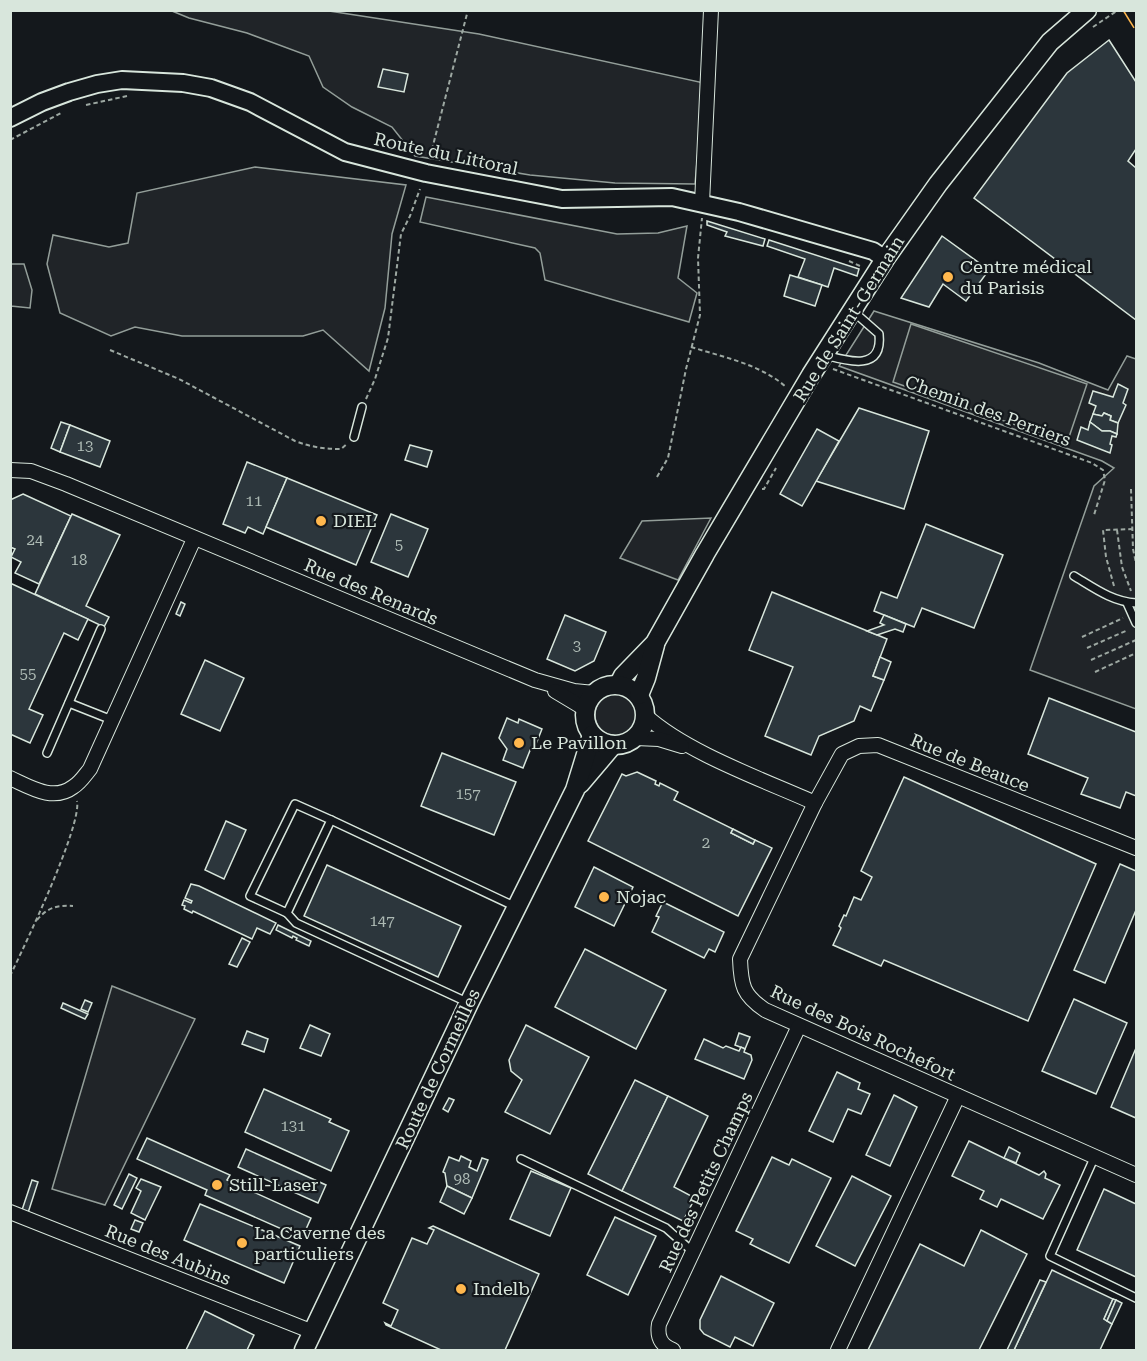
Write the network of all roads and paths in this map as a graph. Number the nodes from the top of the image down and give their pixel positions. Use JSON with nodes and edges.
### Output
{"nodes":[{"id":1,"x":468,"y":10,"type":"edge"},
{"id":2,"x":711,"y":10,"type":"edge"},
{"id":3,"x":1085,"y":14,"type":"edge"},
{"id":4,"x":10,"y":118,"type":"edge"},
{"id":5,"x":426,"y":173,"type":"junction"},
{"id":6,"x":702,"y":203,"type":"junction"},
{"id":7,"x":885,"y":259,"type":"junction"},
{"id":8,"x":852,"y":311,"type":"junction"},
{"id":9,"x":692,"y":347,"type":"junction"},
{"id":10,"x":110,"y":350,"type":"dead end"},
{"id":11,"x":822,"y":360,"type":"junction"},
{"id":12,"x":796,"y":403,"type":"junction"},
{"id":13,"x":362,"y":407,"type":"joint"},
{"id":14,"x":354,"y":437,"type":"joint"},
{"id":15,"x":10,"y":470,"type":"edge"},
{"id":16,"x":657,"y":477,"type":"dead end"},
{"id":17,"x":1131,"y":489,"type":"dead end"},
{"id":18,"x":1094,"y":515,"type":"dead end"},
{"id":19,"x":1132,"y":529,"type":"junction"},
{"id":20,"x":1137,"y":529,"type":"edge"},
{"id":21,"x":1117,"y":530,"type":"junction"},
{"id":22,"x":194,"y":538,"type":"junction"},
{"id":23,"x":1137,"y":563,"type":"edge"},
{"id":24,"x":1074,"y":576,"type":"dead end"},
{"id":25,"x":1132,"y":593,"type":"dead end"},
{"id":26,"x":1119,"y":600,"type":"junction"},
{"id":27,"x":1127,"y":603,"type":"junction"},
{"id":28,"x":1137,"y":603,"type":"edge"},
{"id":29,"x":1132,"y":614,"type":"junction"},
{"id":30,"x":1137,"y":625,"type":"edge"},
{"id":31,"x":101,"y":629,"type":"dead end"},
{"id":32,"x":1082,"y":637,"type":"dead end"},
{"id":33,"x":1137,"y":640,"type":"edge"},
{"id":34,"x":655,"y":643,"type":"junction"},
{"id":35,"x":1086,"y":648,"type":"dead end"},
{"id":36,"x":1137,"y":653,"type":"edge"},
{"id":37,"x":1091,"y":660,"type":"dead end"},
{"id":38,"x":1095,"y":672,"type":"dead end"},
{"id":39,"x":619,"y":684,"type":"junction"},
{"id":40,"x":639,"y":695,"type":"junction"},
{"id":41,"x":590,"y":701,"type":"junction"},
{"id":42,"x":69,"y":703,"type":"junction"},
{"id":43,"x":646,"y":716,"type":"junction"},
{"id":44,"x":112,"y":720,"type":"junction"},
{"id":45,"x":592,"y":735,"type":"junction"},
{"id":46,"x":636,"y":738,"type":"junction"},
{"id":47,"x":612,"y":745,"type":"junction"},
{"id":48,"x":701,"y":752,"type":"junction"},
{"id":49,"x":48,"y":753,"type":"dead end"},
{"id":50,"x":10,"y":778,"type":"edge"},
{"id":51,"x":74,"y":787,"type":"junction"},
{"id":52,"x":575,"y":790,"type":"junction"},
{"id":53,"x":815,"y":803,"type":"junction"},
{"id":54,"x":331,"y":820,"type":"junction"},
{"id":55,"x":1137,"y":848,"type":"edge"},
{"id":56,"x":73,"y":906,"type":"dead end"},
{"id":57,"x":516,"y":907,"type":"junction"},
{"id":58,"x":287,"y":913,"type":"junction"},
{"id":59,"x":35,"y":922,"type":"junction"},
{"id":60,"x":10,"y":976,"type":"edge"},
{"id":61,"x":469,"y":1003,"type":"junction"},
{"id":62,"x":799,"y":1026,"type":"junction"},
{"id":63,"x":958,"y":1096,"type":"junction"},
{"id":64,"x":1095,"y":1156,"type":"junction"},
{"id":65,"x":521,"y":1159,"type":"dead end"},
{"id":66,"x":1137,"y":1175,"type":"edge"},
{"id":67,"x":10,"y":1212,"type":"edge"},
{"id":68,"x":693,"y":1252,"type":"junction"},
{"id":69,"x":1136,"y":1298,"type":"edge"},
{"id":70,"x":313,"y":1332,"type":"junction"},
{"id":71,"x":304,"y":1350,"type":"edge"},
{"id":72,"x":672,"y":1350,"type":"edge"},
{"id":73,"x":838,"y":1350,"type":"edge"}],
"edges":[{"from":1,"to":5,"type":"path"},
{"from":2,"to":6,"type":"street"},
{"from":3,"to":7,"type":"main road","name":"Rue de Saint-Germain"},
{"from":4,"to":5,"type":"street","name":"Route du Littoral"},
{"from":5,"to":6,"type":"street","name":"Route du Littoral"},
{"from":5,"to":13,"type":"path"},
{"from":6,"to":7,"type":"street","name":"Route du Littoral"},
{"from":6,"to":9,"type":"path"},
{"from":7,"to":8,"type":"main road","name":"Rue de Saint-Germain"},
{"from":8,"to":11,"type":"main road","name":"Rue de Saint-Germain"},
{"from":8,"to":11,"type":"lane"},
{"from":9,"to":12,"type":"path"},
{"from":9,"to":16,"type":"path"},
{"from":10,"to":14,"type":"path"},
{"from":11,"to":12,"type":"main road","name":"Rue de Saint-Germain"},
{"from":11,"to":18,"type":"path","name":"Chemin des Perriers"},
{"from":12,"to":34,"type":"main road","name":"Rue de Saint-Germain"},
{"from":13,"to":14,"type":"lane"},
{"from":15,"to":22,"type":"street","name":"Rue des Renards"},
{"from":17,"to":19,"type":"path"},
{"from":19,"to":20,"type":"path"},
{"from":19,"to":21,"type":"path"},
{"from":19,"to":23,"type":"path"},
{"from":21,"to":25,"type":"path"},
{"from":21,"to":26,"type":"path"},
{"from":22,"to":41,"type":"street","name":"Rue des Renards"},
{"from":22,"to":44,"type":"street"},
{"from":24,"to":26,"type":"lane"},
{"from":26,"to":27,"type":"lane"},
{"from":27,"to":28,"type":"lane"},
{"from":27,"to":29,"type":"lane"},
{"from":29,"to":30,"type":"lane"},
{"from":29,"to":32,"type":"path"},
{"from":30,"to":35,"type":"path"},
{"from":31,"to":42,"type":"lane"},
{"from":33,"to":37,"type":"path"},
{"from":34,"to":39,"type":"main road","name":"Rue de Saint-Germain"},
{"from":34,"to":40,"type":"main road","name":"Rue de Saint-Germain"},
{"from":36,"to":38,"type":"path"},
{"from":39,"to":40,"type":"main road"},
{"from":39,"to":41,"type":"main road"},
{"from":40,"to":43,"type":"main road"},
{"from":41,"to":45,"type":"main road"},
{"from":42,"to":44,"type":"lane"},
{"from":42,"to":49,"type":"lane"},
{"from":43,"to":46,"type":"main road"},
{"from":43,"to":48,"type":"street"},
{"from":44,"to":51,"type":"street"},
{"from":45,"to":47,"type":"main road"},
{"from":45,"to":52,"type":"main road","name":"Route de Cormeilles"},
{"from":46,"to":47,"type":"main road"},
{"from":46,"to":48,"type":"street"},
{"from":47,"to":52,"type":"main road","name":"Route de Cormeilles"},
{"from":48,"to":53,"type":"street"},
{"from":50,"to":51,"type":"street"},
{"from":51,"to":59,"type":"path"},
{"from":52,"to":57,"type":"main road","name":"Route de Cormeilles"},
{"from":53,"to":55,"type":"street","name":"Rue de Beauce"},
{"from":53,"to":62,"type":"street","name":"Rue des Bois Rochefort"},
{"from":54,"to":57,"type":"lane"},
{"from":54,"to":58,"type":"lane"},
{"from":54,"to":58,"type":"lane"},
{"from":56,"to":59,"type":"path"},
{"from":57,"to":61,"type":"main road","name":"Route de Cormeilles"},
{"from":58,"to":61,"type":"lane"},
{"from":59,"to":60,"type":"path"},
{"from":61,"to":70,"type":"main road","name":"Route de Cormeilles"},
{"from":62,"to":63,"type":"street","name":"Rue des Bois Rochefort"},
{"from":62,"to":68,"type":"street","name":"Rue des Petits Champs"},
{"from":63,"to":64,"type":"street","name":"Rue des Bois Rochefort"},
{"from":63,"to":73,"type":"street"},
{"from":64,"to":66,"type":"street","name":"Rue des Bois Rochefort"},
{"from":64,"to":69,"type":"lane"},
{"from":65,"to":68,"type":"lane"},
{"from":67,"to":70,"type":"street","name":"Rue des Aubins"},
{"from":68,"to":72,"type":"street","name":"Rue des Petits Champs"},
{"from":70,"to":71,"type":"main road","name":"Route de Cormeilles"}]}
